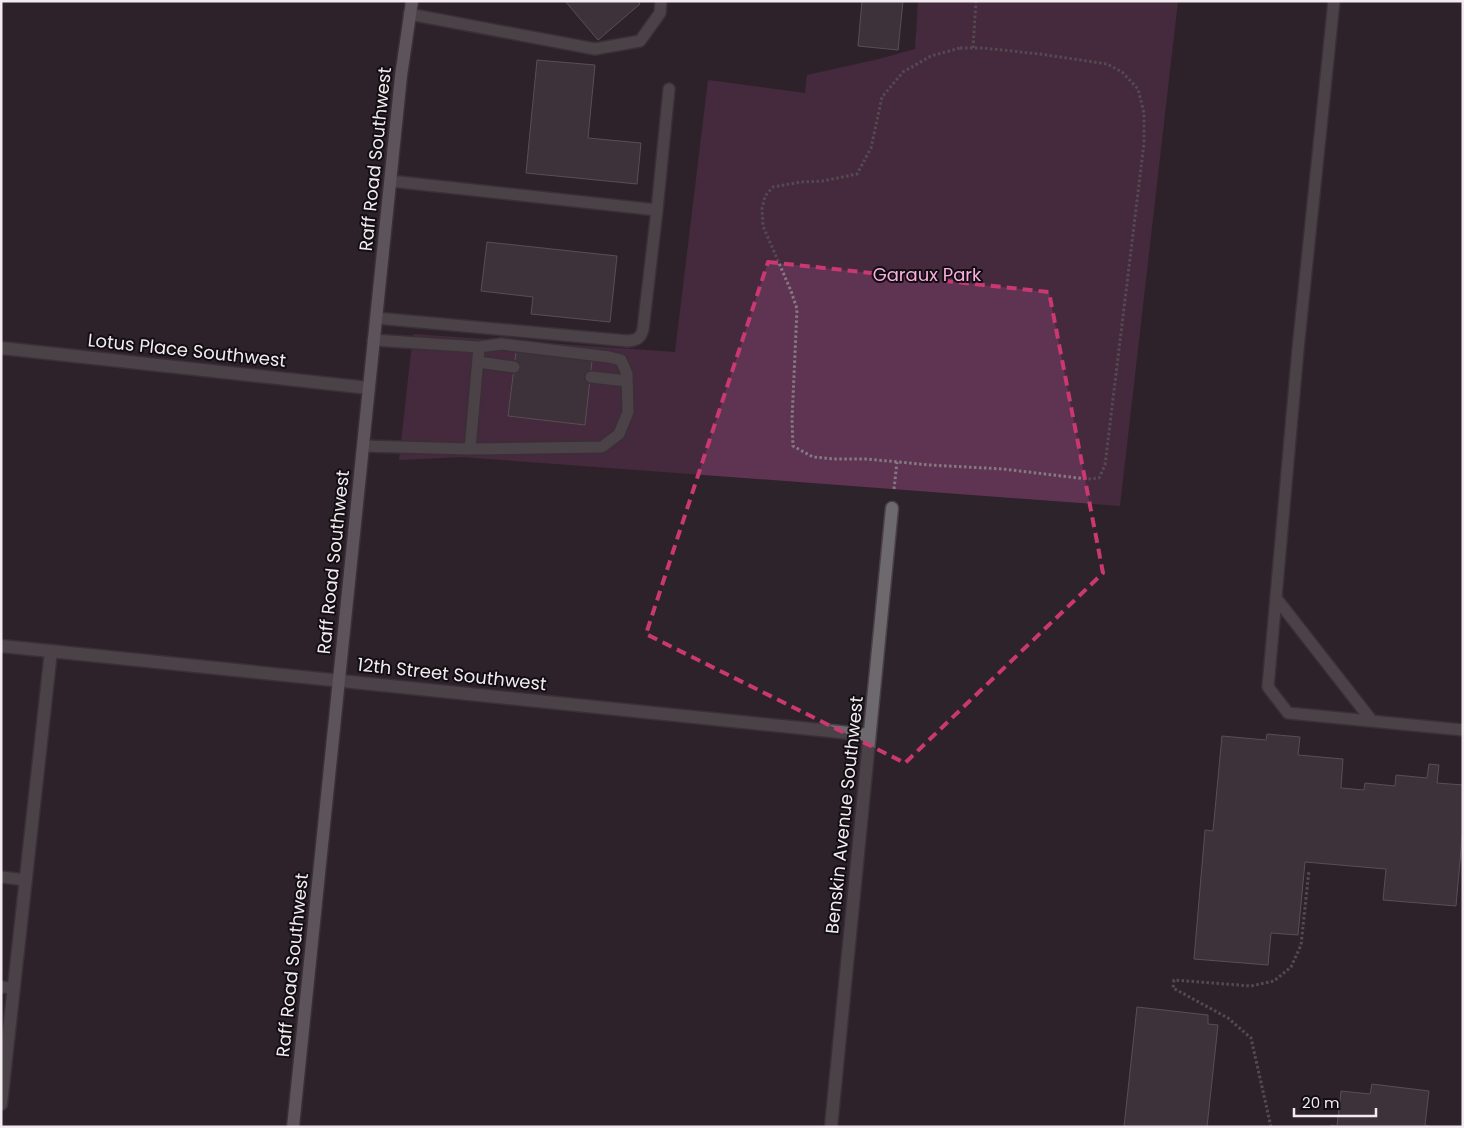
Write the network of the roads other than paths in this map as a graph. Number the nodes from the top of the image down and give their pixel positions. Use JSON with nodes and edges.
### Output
{"nodes":[{"id":1,"x":661,"y":1,"type":"edge"},
{"id":2,"x":1334,"y":1,"type":"edge"},
{"id":3,"x":411,"y":8,"type":"edge"},
{"id":4,"x":669,"y":88,"type":"dead end"},
{"id":5,"x":390,"y":181,"type":"junction"},
{"id":6,"x":657,"y":210,"type":"junction"},
{"id":7,"x":376,"y":318,"type":"junction"},
{"id":8,"x":374,"y":340,"type":"junction"},
{"id":9,"x":479,"y":346,"type":"junction"},
{"id":10,"x":1,"y":348,"type":"edge"},
{"id":11,"x":478,"y":362,"type":"junction"},
{"id":12,"x":514,"y":367,"type":"dead end"},
{"id":13,"x":591,"y":377,"type":"dead end"},
{"id":14,"x":628,"y":380,"type":"junction"},
{"id":15,"x":368,"y":388,"type":"junction"},
{"id":16,"x":363,"y":446,"type":"junction"},
{"id":17,"x":470,"y":449,"type":"junction"},
{"id":18,"x":892,"y":508,"type":"road end"},
{"id":19,"x":1276,"y":598,"type":"junction"},
{"id":20,"x":1,"y":646,"type":"edge"},
{"id":21,"x":51,"y":651,"type":"junction"},
{"id":22,"x":339,"y":680,"type":"junction"},
{"id":23,"x":1372,"y":721,"type":"junction"},
{"id":24,"x":1463,"y":730,"type":"edge"},
{"id":25,"x":869,"y":735,"type":"junction"},
{"id":26,"x":1,"y":877,"type":"edge"},
{"id":27,"x":26,"y":880,"type":"junction"},
{"id":28,"x":8,"y":987,"type":"edge"},
{"id":29,"x":1,"y":1104,"type":"edge"},
{"id":30,"x":293,"y":1127,"type":"edge"},
{"id":31,"x":831,"y":1127,"type":"edge"}],
"edges":[{"from":1,"to":3,"type":"lane"},
{"from":2,"to":19,"type":"lane"},
{"from":3,"to":5,"type":"main road","name":"Raff Road Southwest"},
{"from":4,"to":6,"type":"lane"},
{"from":5,"to":6,"type":"lane"},
{"from":5,"to":7,"type":"main road","name":"Raff Road Southwest"},
{"from":6,"to":7,"type":"lane"},
{"from":7,"to":8,"type":"main road","name":"Raff Road Southwest"},
{"from":8,"to":9,"type":"lane"},
{"from":8,"to":15,"type":"main road","name":"Raff Road Southwest"},
{"from":9,"to":11,"type":"lane"},
{"from":9,"to":14,"type":"lane"},
{"from":10,"to":15,"type":"street","name":"Lotus Place Southwest"},
{"from":11,"to":12,"type":"lane"},
{"from":11,"to":17,"type":"lane"},
{"from":13,"to":14,"type":"lane"},
{"from":14,"to":17,"type":"lane"},
{"from":15,"to":16,"type":"main road","name":"Raff Road Southwest"},
{"from":16,"to":17,"type":"lane"},
{"from":16,"to":22,"type":"main road","name":"Raff Road Southwest"},
{"from":18,"to":25,"type":"street","name":"Benskin Avenue Southwest"},
{"from":19,"to":23,"type":"lane"},
{"from":19,"to":23,"type":"lane"},
{"from":20,"to":21,"type":"street","name":"12th Street Southwest"},
{"from":21,"to":22,"type":"street","name":"12th Street Southwest"},
{"from":21,"to":27,"type":"street"},
{"from":22,"to":25,"type":"street","name":"12th Street Southwest"},
{"from":22,"to":30,"type":"main road","name":"Raff Road Southwest"},
{"from":23,"to":24,"type":"lane"},
{"from":25,"to":31,"type":"street","name":"Benskin Avenue Southwest"},
{"from":26,"to":27,"type":"lane"},
{"from":27,"to":28,"type":"street"},
{"from":28,"to":29,"type":"street"}]}
